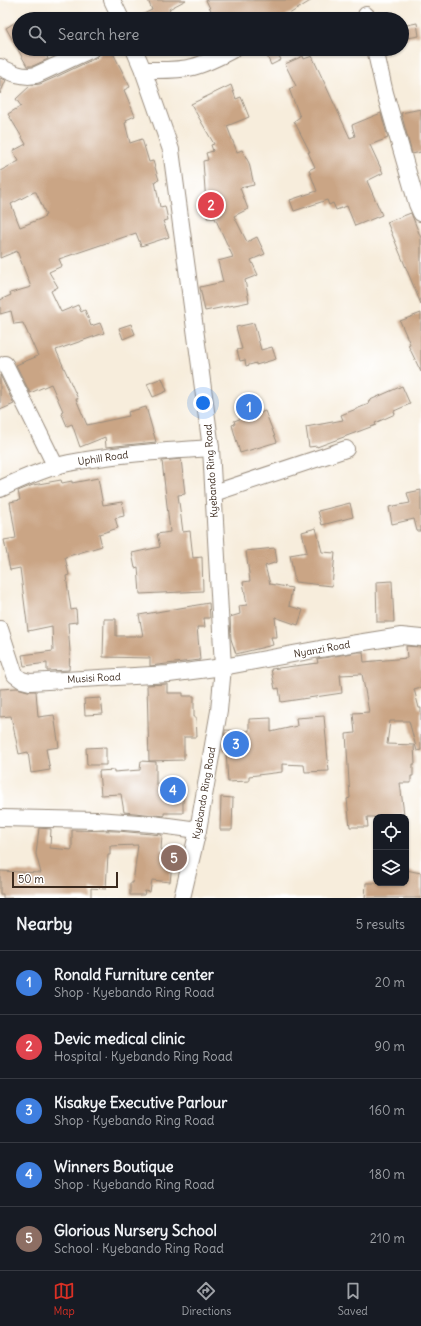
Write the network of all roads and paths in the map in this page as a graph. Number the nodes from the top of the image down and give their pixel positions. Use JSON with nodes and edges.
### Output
{"nodes":[{"id":1,"x":112,"y":0,"type":"edge"},
{"id":2,"x":117,"y":12,"type":"edge"},
{"id":3,"x":77,"y":56,"type":"edge"},
{"id":4,"x":137,"y":56,"type":"edge"},
{"id":5,"x":220,"y":56,"type":"edge"},
{"id":6,"x":376,"y":56,"type":"edge"},
{"id":7,"x":0,"y":67,"type":"edge"},
{"id":8,"x":143,"y":70,"type":"junction"},
{"id":9,"x":421,"y":214,"type":"edge"},
{"id":10,"x":5,"y":364,"type":"dead end"},
{"id":11,"x":211,"y":448,"type":"junction"},
{"id":12,"x":346,"y":449,"type":"dead end"},
{"id":13,"x":56,"y":467,"type":"junction"},
{"id":14,"x":0,"y":489,"type":"edge"},
{"id":15,"x":214,"y":493,"type":"junction"},
{"id":16,"x":0,"y":629,"type":"edge"},
{"id":17,"x":421,"y":638,"type":"edge"},
{"id":18,"x":223,"y":667,"type":"junction"},
{"id":19,"x":0,"y":818,"type":"edge"},
{"id":20,"x":198,"y":830,"type":"junction"},
{"id":21,"x":182,"y":898,"type":"edge"}],
"edges":[{"from":1,"to":2,"type":"street"},
{"from":3,"to":7,"type":"street"},
{"from":4,"to":8,"type":"street","name":"Kyebando Ring Road"},
{"from":5,"to":8,"type":"street"},
{"from":6,"to":9,"type":"street"},
{"from":8,"to":11,"type":"street","name":"Kyebando Ring Road"},
{"from":10,"to":13,"type":"street"},
{"from":11,"to":13,"type":"street","name":"Uphill Road"},
{"from":11,"to":15,"type":"street","name":"Kyebando Ring Road"},
{"from":12,"to":15,"type":"street"},
{"from":13,"to":14,"type":"street","name":"Uphill Road"},
{"from":15,"to":18,"type":"street","name":"Kyebando Ring Road"},
{"from":16,"to":18,"type":"street","name":"Musisi Road"},
{"from":17,"to":18,"type":"street","name":"Nyanzi Road"},
{"from":18,"to":20,"type":"street","name":"Kyebando Ring Road"},
{"from":19,"to":20,"type":"street"},
{"from":20,"to":21,"type":"street","name":"Kyebando Ring Road"}]}
